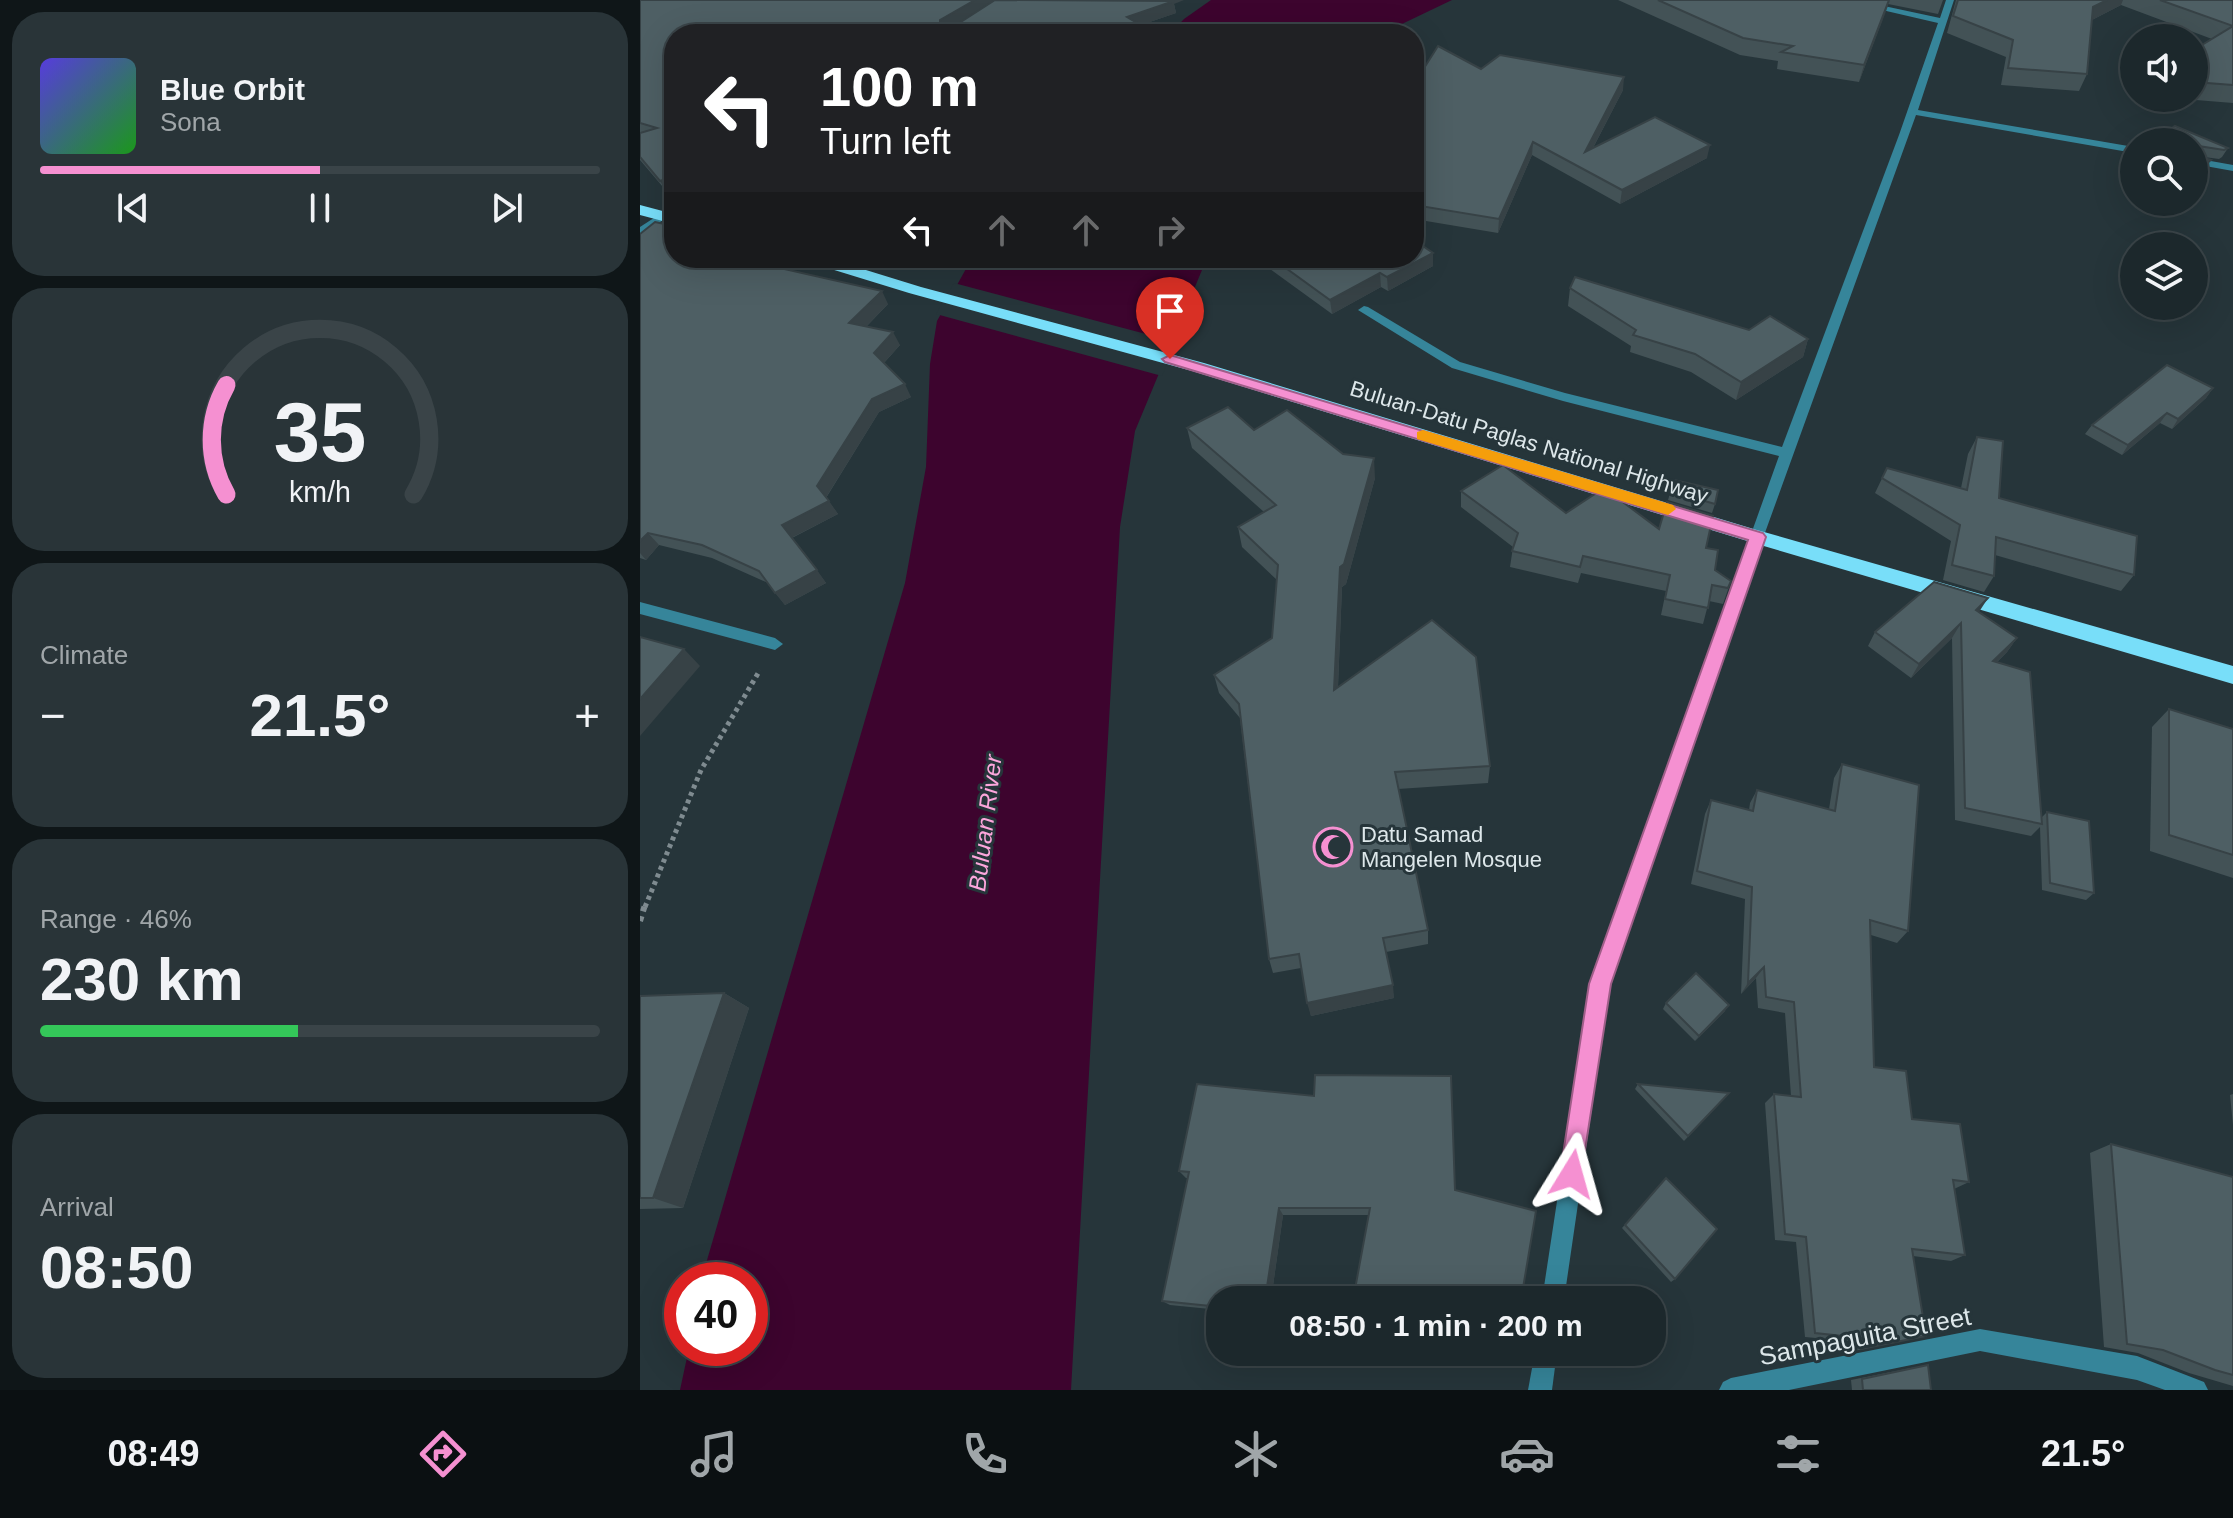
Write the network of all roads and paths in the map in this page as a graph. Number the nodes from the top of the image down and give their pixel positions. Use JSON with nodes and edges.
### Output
{"nodes":[{"id":1,"x":1843,"y":0,"type":"edge"},
{"id":2,"x":1950,"y":0,"type":"edge"},
{"id":3,"x":1943,"y":21,"type":"junction"},
{"id":4,"x":1915,"y":112,"type":"junction"},
{"id":5,"x":2120,"y":148,"type":"edge"},
{"id":6,"x":2208,"y":164,"type":"edge"},
{"id":7,"x":2233,"y":168,"type":"edge"},
{"id":8,"x":640,"y":210,"type":"edge"},
{"id":9,"x":664,"y":213,"type":"edge"},
{"id":10,"x":664,"y":218,"type":"edge"},
{"id":11,"x":640,"y":232,"type":"edge"},
{"id":12,"x":844,"y":268,"type":"edge"},
{"id":13,"x":1364,"y":310,"type":"dead end"},
{"id":14,"x":1786,"y":453,"type":"junction"},
{"id":15,"x":1757,"y":537,"type":"junction"},
{"id":16,"x":640,"y":608,"type":"edge"},
{"id":17,"x":775,"y":644,"type":"joint"},
{"id":18,"x":2233,"y":675,"type":"edge"},
{"id":19,"x":640,"y":921,"type":"edge"},
{"id":20,"x":1555,"y":1286,"type":"edge"},
{"id":21,"x":1544,"y":1366,"type":"edge"},
{"id":22,"x":1540,"y":1390,"type":"edge"},
{"id":23,"x":1731,"y":1390,"type":"edge"},
{"id":24,"x":2196,"y":1390,"type":"edge"}],
"edges":[{"from":1,"to":3,"type":"street"},
{"from":2,"to":3,"type":"street"},
{"from":3,"to":4,"type":"street"},
{"from":4,"to":5,"type":"street"},
{"from":4,"to":14,"type":"street"},
{"from":6,"to":7,"type":"street"},
{"from":8,"to":9,"type":"highway"},
{"from":10,"to":11,"type":"street"},
{"from":12,"to":15,"type":"highway","name":"Buluan-Datu Paglas National Highway"},
{"from":13,"to":14,"type":"street"},
{"from":14,"to":15,"type":"street"},
{"from":15,"to":18,"type":"highway","name":"Buluan-Datu Paglas National Highway"},
{"from":15,"to":20,"type":"street"},
{"from":16,"to":17,"type":"street"},
{"from":17,"to":19,"type":"path"},
{"from":21,"to":22,"type":"street"},
{"from":23,"to":24,"type":"street","name":"Sampaguita Street"}]}
